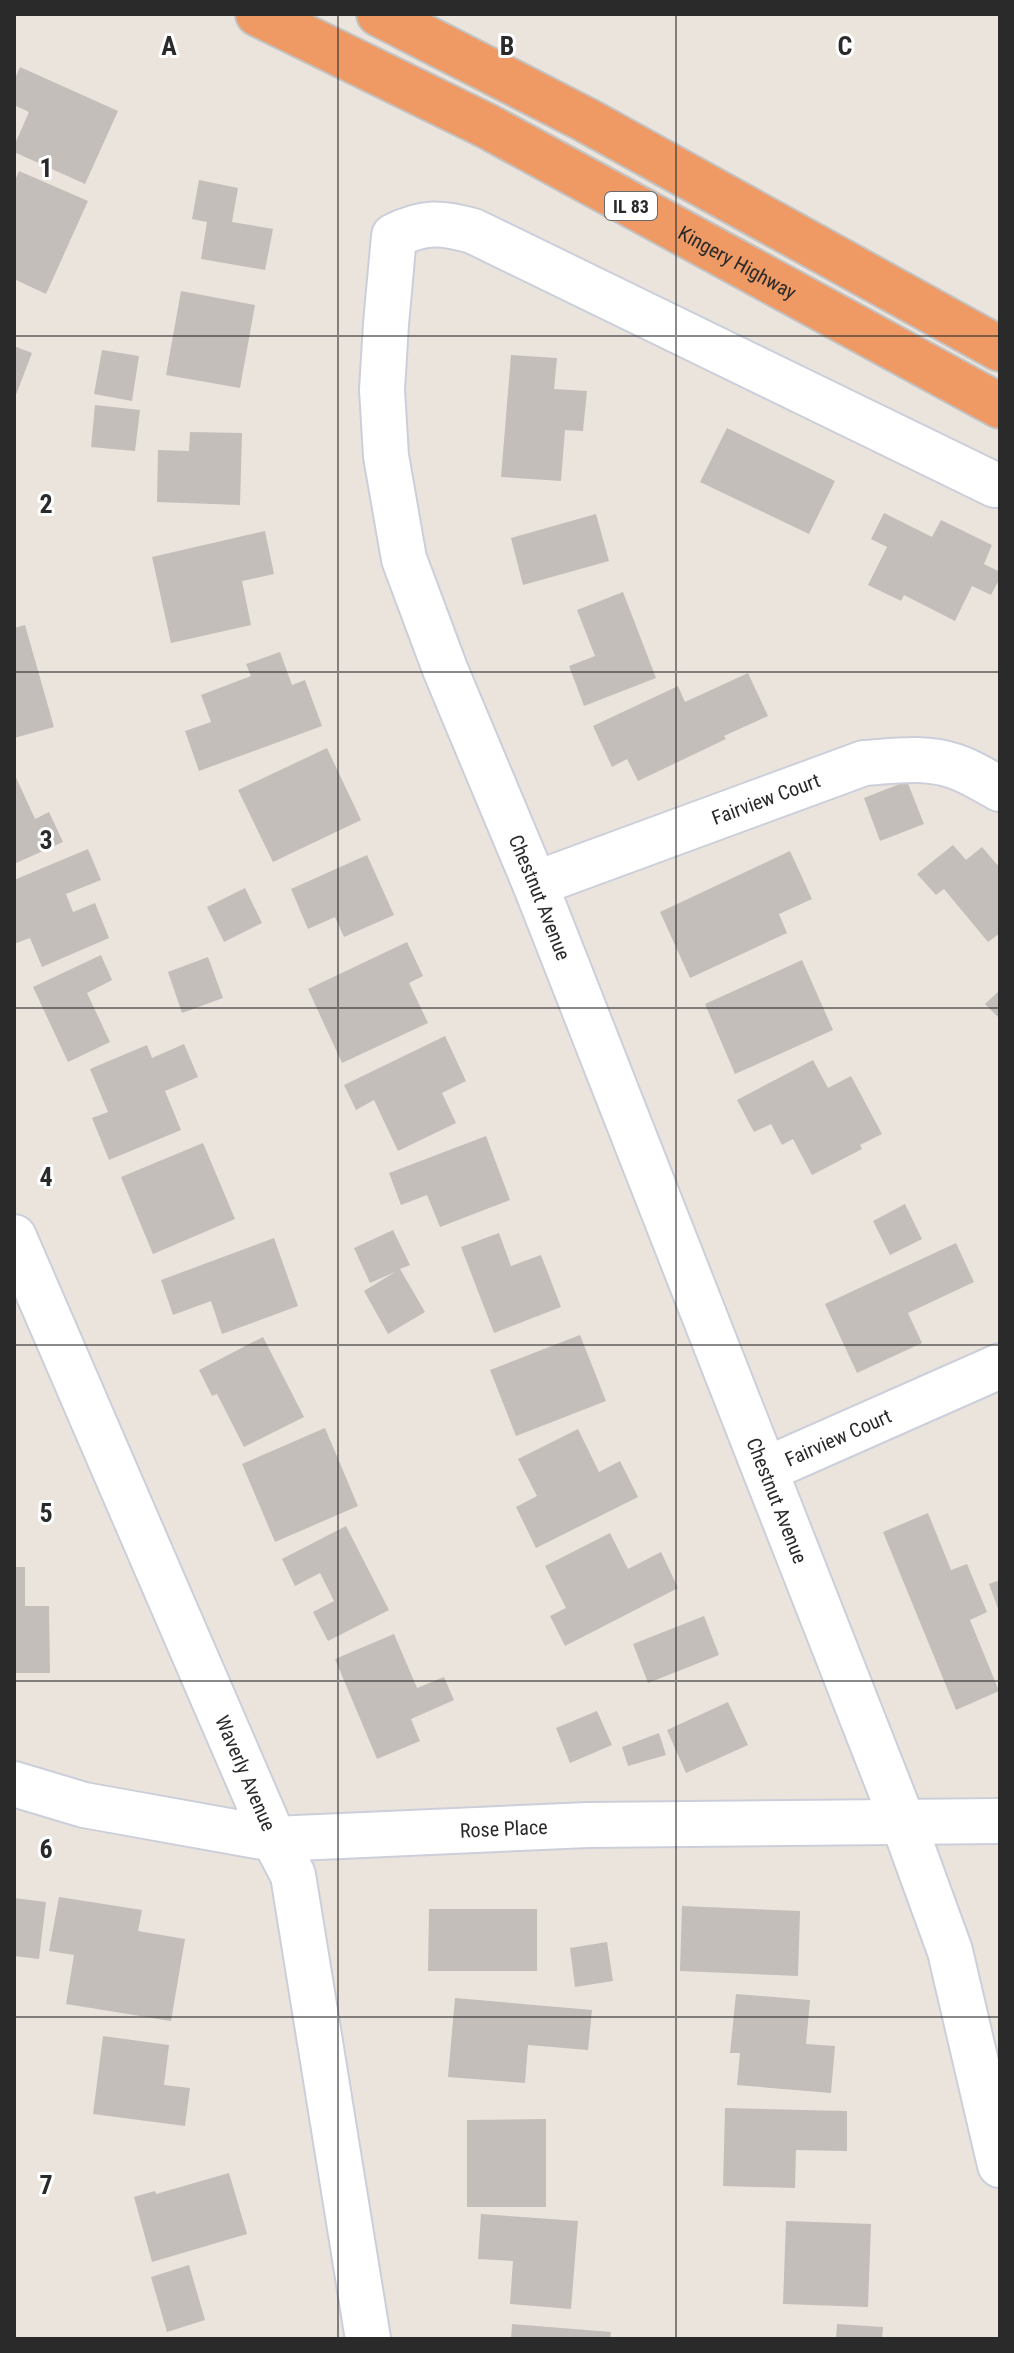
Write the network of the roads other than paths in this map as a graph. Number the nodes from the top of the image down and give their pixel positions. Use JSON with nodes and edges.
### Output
{"nodes":[{"id":1,"x":258,"y":14,"type":"edge"},
{"id":2,"x":379,"y":14,"type":"edge"},
{"id":3,"x":1000,"y":349,"type":"edge"},
{"id":4,"x":1000,"y":406,"type":"edge"},
{"id":5,"x":995,"y":485,"type":"dead end"},
{"id":6,"x":1000,"y":789,"type":"edge"},
{"id":7,"x":535,"y":884,"type":"junction"},
{"id":8,"x":14,"y":1237,"type":"edge"},
{"id":9,"x":1000,"y":1366,"type":"edge"},
{"id":10,"x":765,"y":1470,"type":"junction"},
{"id":11,"x":14,"y":1784,"type":"edge"},
{"id":12,"x":1000,"y":1821,"type":"edge"},
{"id":13,"x":903,"y":1822,"type":"junction"},
{"id":14,"x":274,"y":1839,"type":"junction"},
{"id":15,"x":1000,"y":2165,"type":"edge"},
{"id":16,"x":368,"y":2339,"type":"edge"}],
"edges":[{"from":1,"to":4,"type":"highway","name":"Kingery Highway","number":"IL 83"},
{"from":2,"to":3,"type":"highway","number":"IL 83"},
{"from":5,"to":7,"type":"street","name":"Chestnut Avenue"},
{"from":6,"to":7,"type":"street","name":"Fairview Court"},
{"from":7,"to":10,"type":"street","name":"Chestnut Avenue"},
{"from":8,"to":14,"type":"street","name":"Waverly Avenue"},
{"from":9,"to":10,"type":"street","name":"Fairview Court"},
{"from":10,"to":13,"type":"street","name":"Chestnut Avenue"},
{"from":11,"to":14,"type":"street","name":"Rose Place"},
{"from":12,"to":13,"type":"street","name":"Rose Place"},
{"from":13,"to":14,"type":"street","name":"Rose Place"},
{"from":13,"to":15,"type":"street","name":"Chestnut Avenue"},
{"from":14,"to":16,"type":"street","name":"Waverly Avenue"}]}
